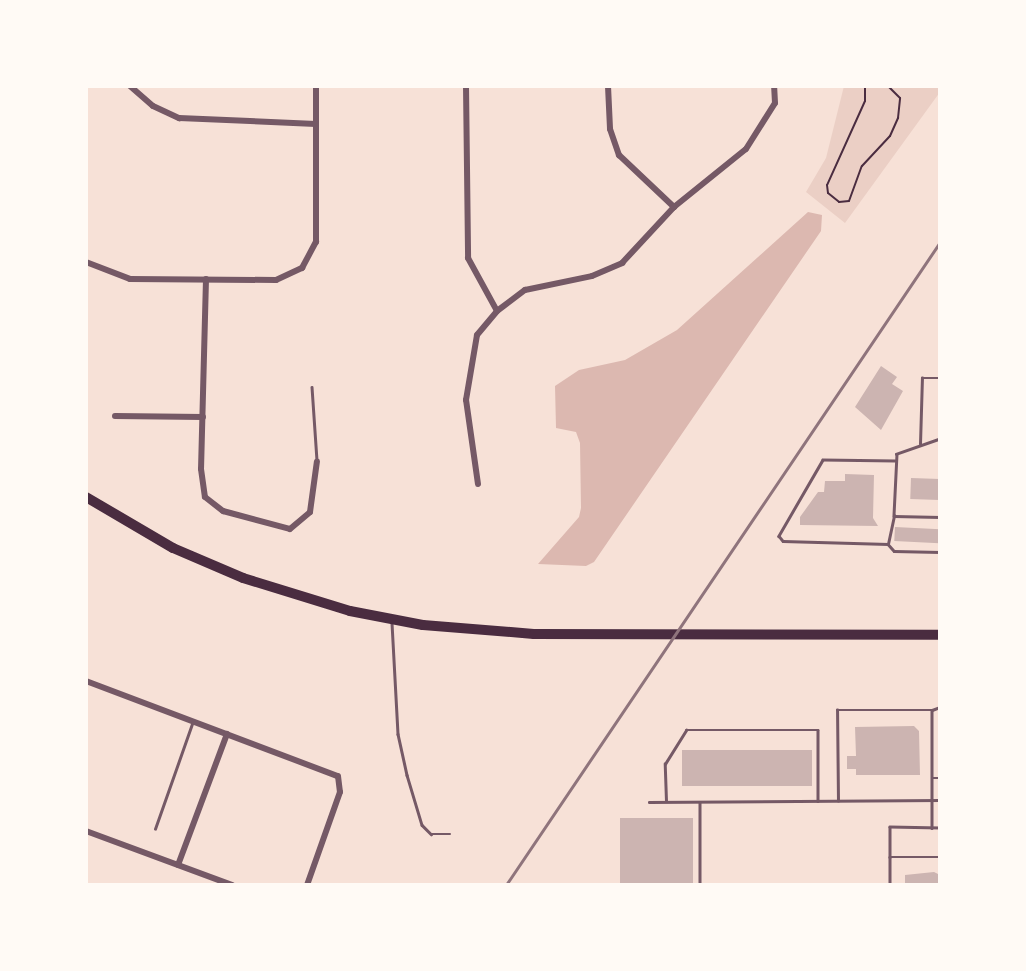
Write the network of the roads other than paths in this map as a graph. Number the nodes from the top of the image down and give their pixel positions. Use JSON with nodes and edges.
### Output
{"nodes":[{"id":1,"x":130,"y":86,"type":"edge"},
{"id":2,"x":316,"y":86,"type":"edge"},
{"id":3,"x":466,"y":86,"type":"edge"},
{"id":4,"x":608,"y":86,"type":"edge"},
{"id":5,"x":774,"y":86,"type":"edge"},
{"id":6,"x":316,"y":124,"type":"junction"},
{"id":7,"x":674,"y":207,"type":"junction"},
{"id":8,"x":86,"y":262,"type":"edge"},
{"id":9,"x":206,"y":279,"type":"junction"},
{"id":10,"x":497,"y":311,"type":"junction"},
{"id":11,"x":940,"y":378,"type":"edge"},
{"id":12,"x":312,"y":387,"type":"dead end"},
{"id":13,"x":115,"y":416,"type":"dead end"},
{"id":14,"x":203,"y":416,"type":"junction"},
{"id":15,"x":940,"y":439,"type":"edge"},
{"id":16,"x":920,"y":444,"type":"junction"},
{"id":17,"x":317,"y":461,"type":"joint"},
{"id":18,"x":895,"y":461,"type":"junction"},
{"id":19,"x":478,"y":484,"type":"dead end"},
{"id":20,"x":86,"y":497,"type":"edge"},
{"id":21,"x":894,"y":516,"type":"junction"},
{"id":22,"x":940,"y":517,"type":"edge"},
{"id":23,"x":888,"y":544,"type":"junction"},
{"id":24,"x":940,"y":552,"type":"edge"},
{"id":25,"x":393,"y":620,"type":"junction"},
{"id":26,"x":940,"y":635,"type":"edge"},
{"id":27,"x":86,"y":681,"type":"edge"},
{"id":28,"x":940,"y":707,"type":"edge"},
{"id":29,"x":932,"y":710,"type":"junction"},
{"id":30,"x":193,"y":721,"type":"junction"},
{"id":31,"x":227,"y":734,"type":"junction"},
{"id":32,"x":932,"y":778,"type":"junction"},
{"id":33,"x":940,"y":778,"type":"edge"},
{"id":34,"x":933,"y":800,"type":"junction"},
{"id":35,"x":940,"y":800,"type":"edge"},
{"id":36,"x":818,"y":801,"type":"junction"},
{"id":37,"x":838,"y":801,"type":"junction"},
{"id":38,"x":649,"y":802,"type":"dead end"},
{"id":39,"x":666,"y":802,"type":"junction"},
{"id":40,"x":700,"y":802,"type":"junction"},
{"id":41,"x":932,"y":828,"type":"junction"},
{"id":42,"x":940,"y":828,"type":"edge"},
{"id":43,"x":155,"y":829,"type":"dead end"},
{"id":44,"x":86,"y":831,"type":"edge"},
{"id":45,"x":450,"y":834,"type":"dead end"},
{"id":46,"x":890,"y":857,"type":"junction"},
{"id":47,"x":940,"y":857,"type":"edge"},
{"id":48,"x":178,"y":865,"type":"junction"},
{"id":49,"x":232,"y":885,"type":"edge"},
{"id":50,"x":307,"y":885,"type":"edge"},
{"id":51,"x":700,"y":885,"type":"edge"},
{"id":52,"x":890,"y":885,"type":"edge"}],
"edges":[{"from":1,"to":6,"type":"street"},
{"from":2,"to":6,"type":"street"},
{"from":3,"to":10,"type":"street"},
{"from":4,"to":7,"type":"street"},
{"from":5,"to":7,"type":"street"},
{"from":6,"to":9,"type":"street"},
{"from":7,"to":10,"type":"street"},
{"from":8,"to":9,"type":"street"},
{"from":9,"to":14,"type":"street"},
{"from":10,"to":19,"type":"street"},
{"from":11,"to":16,"type":"lane"},
{"from":12,"to":17,"type":"lane"},
{"from":13,"to":14,"type":"street"},
{"from":14,"to":17,"type":"street"},
{"from":15,"to":16,"type":"lane"},
{"from":16,"to":18,"type":"lane"},
{"from":18,"to":21,"type":"lane"},
{"from":18,"to":23,"type":"lane"},
{"from":20,"to":25,"type":"main road"},
{"from":21,"to":22,"type":"lane"},
{"from":21,"to":23,"type":"lane"},
{"from":23,"to":24,"type":"lane"},
{"from":25,"to":26,"type":"main road"},
{"from":25,"to":45,"type":"lane"},
{"from":27,"to":30,"type":"street"},
{"from":28,"to":29,"type":"lane"},
{"from":29,"to":32,"type":"lane"},
{"from":29,"to":37,"type":"lane"},
{"from":30,"to":31,"type":"street"},
{"from":30,"to":43,"type":"lane"},
{"from":31,"to":48,"type":"street"},
{"from":31,"to":50,"type":"street"},
{"from":32,"to":33,"type":"lane"},
{"from":32,"to":34,"type":"lane"},
{"from":34,"to":35,"type":"lane"},
{"from":34,"to":37,"type":"lane"},
{"from":34,"to":41,"type":"lane"},
{"from":36,"to":37,"type":"lane"},
{"from":36,"to":39,"type":"lane"},
{"from":36,"to":40,"type":"lane"},
{"from":38,"to":39,"type":"lane"},
{"from":39,"to":40,"type":"lane"},
{"from":40,"to":51,"type":"lane"},
{"from":41,"to":42,"type":"lane"},
{"from":41,"to":46,"type":"lane"},
{"from":44,"to":48,"type":"street"},
{"from":46,"to":47,"type":"lane"},
{"from":46,"to":52,"type":"lane"},
{"from":48,"to":49,"type":"street"}]}
